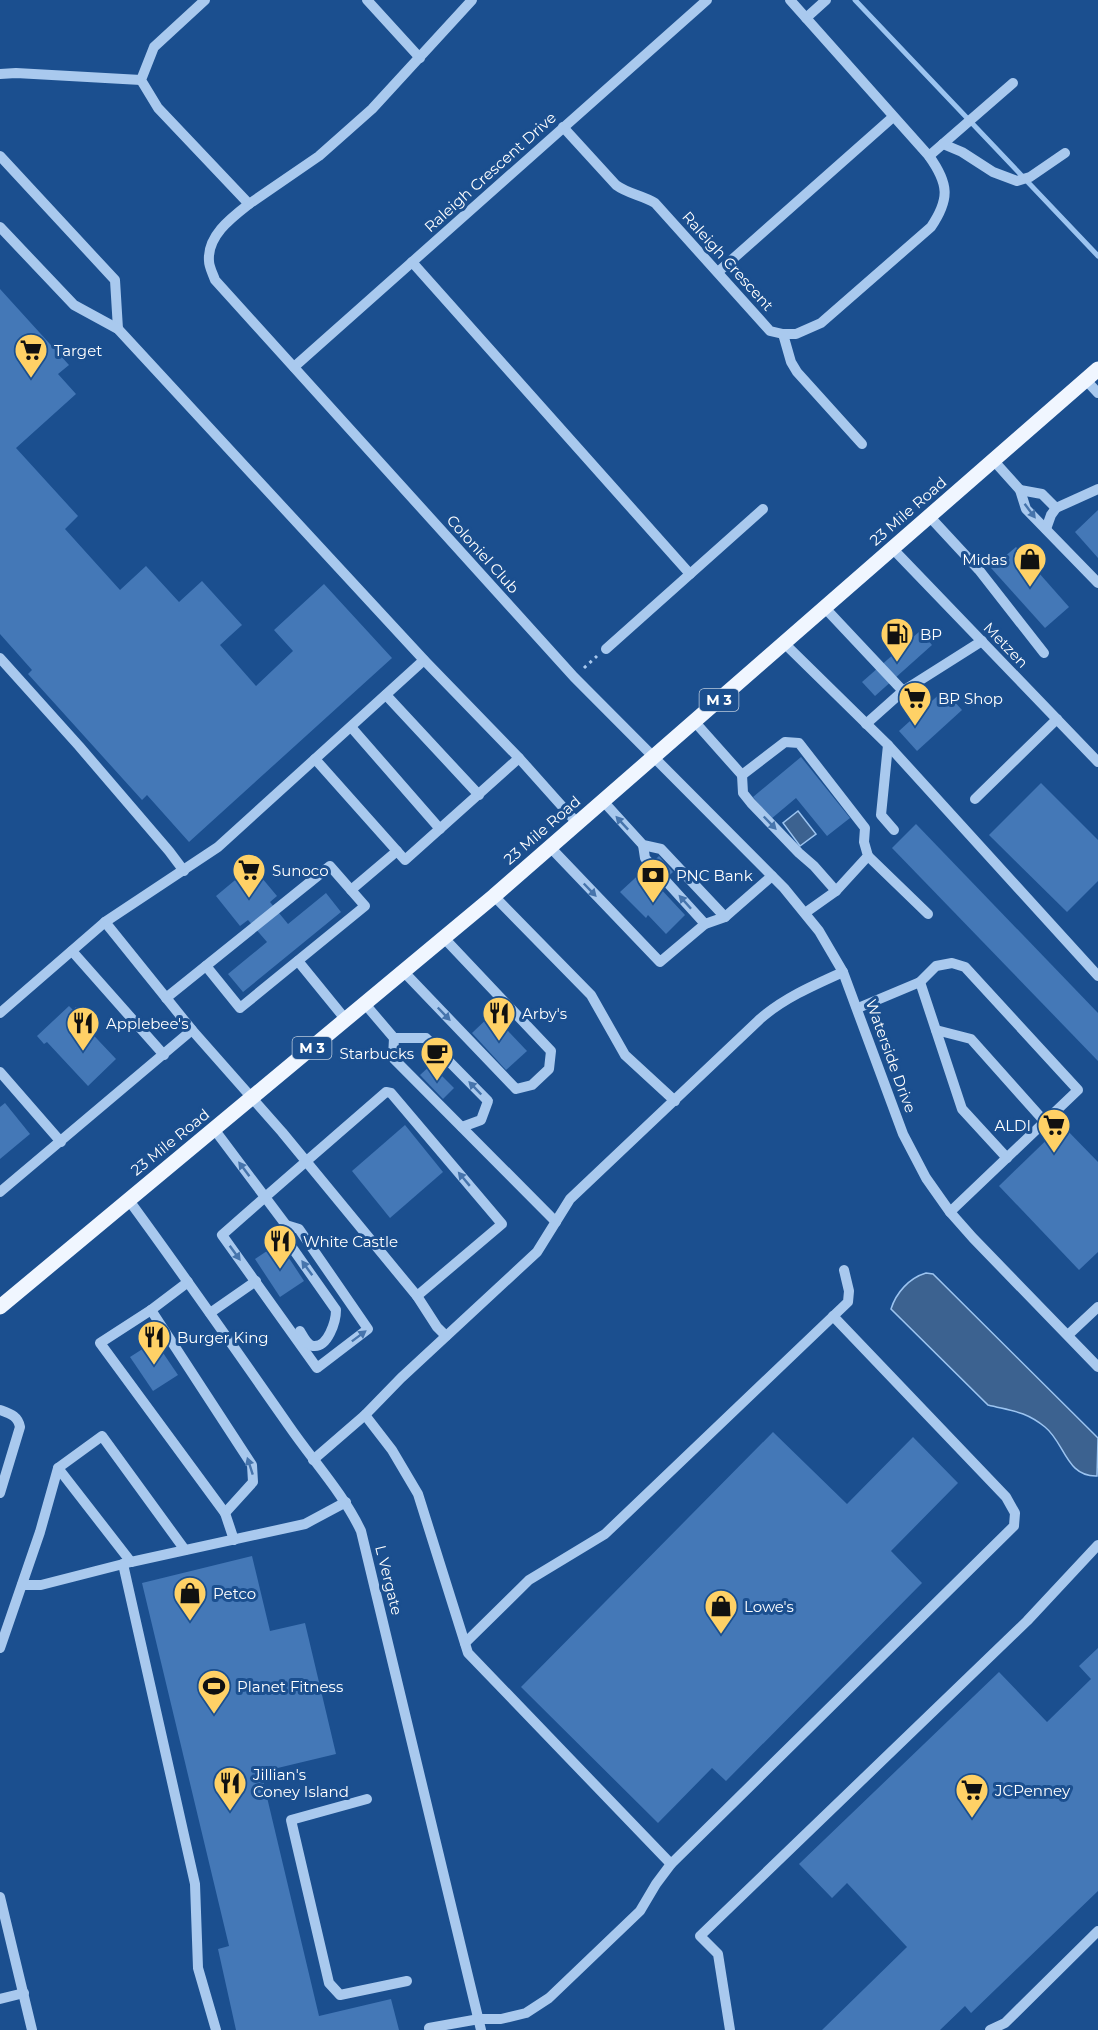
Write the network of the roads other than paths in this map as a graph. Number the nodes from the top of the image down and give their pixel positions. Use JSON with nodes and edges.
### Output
{"nodes":[{"id":1,"x":205,"y":0,"type":"edge"},
{"id":2,"x":367,"y":0,"type":"edge"},
{"id":3,"x":472,"y":0,"type":"edge"},
{"id":4,"x":707,"y":0,"type":"edge"},
{"id":5,"x":789,"y":0,"type":"edge"},
{"id":6,"x":826,"y":0,"type":"edge"},
{"id":7,"x":806,"y":18,"type":"junction"},
{"id":8,"x":420,"y":58,"type":"junction"},
{"id":9,"x":0,"y":74,"type":"edge"},
{"id":10,"x":141,"y":80,"type":"junction"},
{"id":11,"x":1013,"y":83,"type":"dead end"},
{"id":12,"x":893,"y":117,"type":"junction"},
{"id":13,"x":563,"y":127,"type":"junction"},
{"id":14,"x":943,"y":144,"type":"junction"},
{"id":15,"x":1065,"y":153,"type":"dead end"},
{"id":16,"x":0,"y":156,"type":"edge"},
{"id":17,"x":928,"y":156,"type":"junction"},
{"id":18,"x":249,"y":204,"type":"junction"},
{"id":19,"x":0,"y":226,"type":"edge"},
{"id":20,"x":412,"y":262,"type":"junction"},
{"id":21,"x":718,"y":272,"type":"junction"},
{"id":22,"x":118,"y":328,"type":"junction"},
{"id":23,"x":783,"y":334,"type":"junction"},
{"id":24,"x":294,"y":367,"type":"junction"},
{"id":25,"x":1098,"y":369,"type":"edge"},
{"id":26,"x":1086,"y":380,"type":"junction"},
{"id":27,"x":1098,"y":393,"type":"edge"},
{"id":28,"x":862,"y":444,"type":"dead end"},
{"id":29,"x":994,"y":461,"type":"junction"},
{"id":30,"x":1098,"y":489,"type":"edge"},
{"id":31,"x":1020,"y":490,"type":"junction"},
{"id":32,"x":763,"y":508,"type":"dead end"},
{"id":33,"x":1056,"y":508,"type":"junction"},
{"id":34,"x":929,"y":516,"type":"junction"},
{"id":35,"x":1046,"y":529,"type":"junction"},
{"id":36,"x":892,"y":548,"type":"junction"},
{"id":37,"x":1076,"y":560,"type":"junction"},
{"id":38,"x":1098,"y":571,"type":"edge"},
{"id":39,"x":690,"y":574,"type":"junction"},
{"id":40,"x":1098,"y":583,"type":"edge"},
{"id":41,"x":825,"y":608,"type":"junction"},
{"id":42,"x":982,"y":641,"type":"junction"},
{"id":43,"x":784,"y":643,"type":"junction"},
{"id":44,"x":606,"y":649,"type":"road end"},
{"id":45,"x":1044,"y":653,"type":"dead end"},
{"id":46,"x":0,"y":658,"type":"edge"},
{"id":47,"x":424,"y":660,"type":"junction"},
{"id":48,"x":903,"y":691,"type":"junction"},
{"id":49,"x":386,"y":695,"type":"junction"},
{"id":50,"x":1057,"y":719,"type":"junction"},
{"id":51,"x":694,"y":721,"type":"junction"},
{"id":52,"x":866,"y":724,"type":"junction"},
{"id":53,"x":351,"y":727,"type":"junction"},
{"id":54,"x":888,"y":745,"type":"junction"},
{"id":55,"x":655,"y":756,"type":"junction"},
{"id":56,"x":519,"y":758,"type":"junction"},
{"id":57,"x":315,"y":759,"type":"junction"},
{"id":58,"x":1098,"y":762,"type":"edge"},
{"id":59,"x":741,"y":775,"type":"junction"},
{"id":60,"x":479,"y":795,"type":"junction"},
{"id":61,"x":975,"y":799,"type":"dead end"},
{"id":62,"x":603,"y":801,"type":"junction"},
{"id":63,"x":577,"y":823,"type":"junction"},
{"id":64,"x":440,"y":829,"type":"junction"},
{"id":65,"x":894,"y":830,"type":"dead end"},
{"id":66,"x":643,"y":845,"type":"junction"},
{"id":67,"x":550,"y":847,"type":"junction"},
{"id":68,"x":397,"y":851,"type":"junction"},
{"id":69,"x":868,"y":856,"type":"junction"},
{"id":70,"x":650,"y":864,"type":"tunnel mouth"},
{"id":71,"x":184,"y":871,"type":"junction"},
{"id":72,"x":772,"y":876,"type":"junction"},
{"id":73,"x":665,"y":880,"type":"tunnel mouth"},
{"id":74,"x":351,"y":890,"type":"junction"},
{"id":75,"x":836,"y":891,"type":"junction"},
{"id":76,"x":494,"y":896,"type":"junction"},
{"id":77,"x":805,"y":913,"type":"junction"},
{"id":78,"x":928,"y":914,"type":"dead end"},
{"id":79,"x":725,"y":917,"type":"junction"},
{"id":80,"x":105,"y":922,"type":"junction"},
{"id":81,"x":705,"y":924,"type":"junction"},
{"id":82,"x":444,"y":938,"type":"junction"},
{"id":83,"x":72,"y":951,"type":"junction"},
{"id":84,"x":298,"y":961,"type":"junction"},
{"id":85,"x":206,"y":966,"type":"junction"},
{"id":86,"x":404,"y":972,"type":"junction"},
{"id":87,"x":843,"y":972,"type":"junction"},
{"id":88,"x":1098,"y":976,"type":"edge"},
{"id":89,"x":920,"y":982,"type":"junction"},
{"id":90,"x":166,"y":998,"type":"junction"},
{"id":91,"x":365,"y":1004,"type":"junction"},
{"id":92,"x":858,"y":1008,"type":"junction"},
{"id":93,"x":0,"y":1013,"type":"edge"},
{"id":94,"x":346,"y":1020,"type":"junction"},
{"id":95,"x":192,"y":1030,"type":"junction"},
{"id":96,"x":936,"y":1030,"type":"junction"},
{"id":97,"x":394,"y":1038,"type":"junction"},
{"id":98,"x":164,"y":1055,"type":"junction"},
{"id":99,"x":0,"y":1072,"type":"edge"},
{"id":100,"x":251,"y":1099,"type":"junction"},
{"id":101,"x":675,"y":1101,"type":"junction"},
{"id":102,"x":1045,"y":1122,"type":"junction"},
{"id":103,"x":462,"y":1127,"type":"junction"},
{"id":104,"x":214,"y":1129,"type":"junction"},
{"id":105,"x":61,"y":1142,"type":"junction"},
{"id":106,"x":1007,"y":1158,"type":"junction"},
{"id":107,"x":306,"y":1161,"type":"junction"},
{"id":108,"x":0,"y":1192,"type":"edge"},
{"id":109,"x":265,"y":1197,"type":"junction"},
{"id":110,"x":128,"y":1199,"type":"junction"},
{"id":111,"x":950,"y":1212,"type":"junction"},
{"id":112,"x":556,"y":1222,"type":"junction"},
{"id":113,"x":286,"y":1225,"type":"junction"},
{"id":114,"x":844,"y":1270,"type":"dead end"},
{"id":115,"x":256,"y":1281,"type":"junction"},
{"id":116,"x":188,"y":1282,"type":"junction"},
{"id":117,"x":417,"y":1296,"type":"junction"},
{"id":118,"x":0,"y":1307,"type":"edge"},
{"id":119,"x":1098,"y":1307,"type":"edge"},
{"id":120,"x":151,"y":1310,"type":"junction"},
{"id":121,"x":210,"y":1313,"type":"junction"},
{"id":122,"x":833,"y":1316,"type":"junction"},
{"id":123,"x":282,"y":1318,"type":"junction"},
{"id":124,"x":1068,"y":1335,"type":"junction"},
{"id":125,"x":446,"y":1336,"type":"junction"},
{"id":126,"x":1098,"y":1366,"type":"edge"},
{"id":127,"x":0,"y":1410,"type":"edge"},
{"id":128,"x":365,"y":1415,"type":"junction"},
{"id":129,"x":313,"y":1460,"type":"junction"},
{"id":130,"x":58,"y":1468,"type":"junction"},
{"id":131,"x":0,"y":1493,"type":"edge"},
{"id":132,"x":346,"y":1502,"type":"junction"},
{"id":133,"x":225,"y":1513,"type":"junction"},
{"id":134,"x":234,"y":1540,"type":"junction"},
{"id":135,"x":1098,"y":1545,"type":"edge"},
{"id":136,"x":185,"y":1550,"type":"junction"},
{"id":137,"x":127,"y":1563,"type":"junction"},
{"id":138,"x":22,"y":1585,"type":"junction"},
{"id":139,"x":465,"y":1644,"type":"junction"},
{"id":140,"x":0,"y":1648,"type":"edge"},
{"id":141,"x":367,"y":1799,"type":"dead end"},
{"id":142,"x":670,"y":1864,"type":"junction"},
{"id":143,"x":0,"y":1897,"type":"edge"},
{"id":144,"x":1098,"y":1932,"type":"edge"},
{"id":145,"x":408,"y":1981,"type":"dead end"},
{"id":146,"x":24,"y":1994,"type":"junction"},
{"id":147,"x":0,"y":1999,"type":"edge"},
{"id":148,"x":480,"y":2025,"type":"edge"},
{"id":149,"x":429,"y":2028,"type":"dead end"},
{"id":150,"x":32,"y":2030,"type":"edge"},
{"id":151,"x":216,"y":2030,"type":"edge"},
{"id":152,"x":730,"y":2030,"type":"edge"},
{"id":153,"x":990,"y":2030,"type":"edge"}],
"edges":[{"from":1,"to":10,"type":"street"},
{"from":2,"to":8,"type":"street"},
{"from":3,"to":8,"type":"street","name":"Coloniel Club"},
{"from":4,"to":13,"type":"street","name":"Raleigh Crescent Drive"},
{"from":5,"to":7,"type":"street"},
{"from":6,"to":7,"type":"street"},
{"from":7,"to":12,"type":"street"},
{"from":8,"to":18,"type":"street","name":"Coloniel Club"},
{"from":9,"to":10,"type":"street"},
{"from":10,"to":18,"type":"street"},
{"from":11,"to":14,"type":"street"},
{"from":12,"to":17,"type":"street"},
{"from":12,"to":21,"type":"street"},
{"from":13,"to":20,"type":"street","name":"Raleigh Crescent Drive"},
{"from":13,"to":21,"type":"street","name":"Raleigh Crescent"},
{"from":14,"to":15,"type":"street"},
{"from":14,"to":17,"type":"street"},
{"from":16,"to":22,"type":"street"},
{"from":17,"to":23,"type":"street"},
{"from":18,"to":24,"type":"street","name":"Coloniel Club"},
{"from":19,"to":22,"type":"street"},
{"from":20,"to":24,"type":"street","name":"Raleigh Crescent Drive"},
{"from":20,"to":39,"type":"street"},
{"from":21,"to":23,"type":"street","name":"Raleigh Crescent"},
{"from":22,"to":47,"type":"street"},
{"from":23,"to":28,"type":"street"},
{"from":24,"to":55,"type":"street","name":"Coloniel Club"},
{"from":25,"to":26,"type":"main road","name":"23 Mile Road","number":"M 3"},
{"from":26,"to":27,"type":"street"},
{"from":26,"to":29,"type":"main road","name":"23 Mile Road","number":"M 3"},
{"from":29,"to":31,"type":"street"},
{"from":29,"to":34,"type":"main road","name":"23 Mile Road","number":"M 3"},
{"from":30,"to":33,"type":"street"},
{"from":31,"to":33,"type":"street"},
{"from":31,"to":35,"type":"street","one_way":true},
{"from":32,"to":39,"type":"street"},
{"from":33,"to":35,"type":"street"},
{"from":34,"to":36,"type":"main road","name":"23 Mile Road","number":"M 3"},
{"from":34,"to":45,"type":"street"},
{"from":35,"to":37,"type":"street"},
{"from":36,"to":41,"type":"main road","name":"23 Mile Road","number":"M 3"},
{"from":36,"to":42,"type":"street","name":"Metzen"},
{"from":37,"to":38,"type":"street"},
{"from":37,"to":40,"type":"street"},
{"from":39,"to":44,"type":"street"},
{"from":41,"to":43,"type":"main road","name":"23 Mile Road","number":"M 3"},
{"from":41,"to":48,"type":"street"},
{"from":42,"to":48,"type":"street"},
{"from":42,"to":50,"type":"street","name":"Metzen"},
{"from":43,"to":51,"type":"main road","name":"23 Mile Road","number":"M 3"},
{"from":43,"to":52,"type":"street"},
{"from":46,"to":71,"type":"street"},
{"from":47,"to":49,"type":"street"},
{"from":47,"to":56,"type":"street"},
{"from":48,"to":52,"type":"street"},
{"from":49,"to":53,"type":"street"},
{"from":49,"to":60,"type":"street"},
{"from":50,"to":58,"type":"street","name":"Metzen"},
{"from":50,"to":61,"type":"street"},
{"from":51,"to":55,"type":"main road","name":"23 Mile Road","number":"M 3"},
{"from":51,"to":59,"type":"street"},
{"from":52,"to":54,"type":"street"},
{"from":53,"to":57,"type":"street"},
{"from":53,"to":64,"type":"street"},
{"from":54,"to":65,"type":"street"},
{"from":54,"to":88,"type":"street"},
{"from":55,"to":62,"type":"main road","name":"23 Mile Road","number":"M 3"},
{"from":55,"to":72,"type":"street","name":"Waterside Drive"},
{"from":56,"to":60,"type":"street"},
{"from":56,"to":63,"type":"street"},
{"from":57,"to":68,"type":"street"},
{"from":57,"to":71,"type":"street"},
{"from":59,"to":69,"type":"street"},
{"from":59,"to":75,"type":"street","one_way":true},
{"from":60,"to":64,"type":"street"},
{"from":62,"to":63,"type":"main road","name":"23 Mile Road","number":"M 3"},
{"from":66,"to":62,"type":"street","one_way":true},
{"from":63,"to":67,"type":"main road","name":"23 Mile Road","number":"M 3"},
{"from":64,"to":68,"type":"street"},
{"from":66,"to":70,"type":"street"},
{"from":66,"to":79,"type":"street"},
{"from":67,"to":76,"type":"main road","name":"23 Mile Road","number":"M 3"},
{"from":67,"to":81,"type":"street","one_way":true},
{"from":68,"to":74,"type":"street"},
{"from":69,"to":75,"type":"street"},
{"from":69,"to":78,"type":"street"},
{"from":71,"to":80,"type":"street"},
{"from":72,"to":77,"type":"street","name":"Waterside Drive"},
{"from":72,"to":79,"type":"street"},
{"from":81,"to":73,"type":"street","one_way":true},
{"from":74,"to":84,"type":"street"},
{"from":74,"to":85,"type":"street"},
{"from":75,"to":77,"type":"street"},
{"from":76,"to":82,"type":"main road","name":"23 Mile Road","number":"M 3"},
{"from":76,"to":101,"type":"street"},
{"from":77,"to":87,"type":"street","name":"Waterside Drive"},
{"from":79,"to":81,"type":"street"},
{"from":80,"to":83,"type":"street"},
{"from":80,"to":90,"type":"street"},
{"from":82,"to":86,"type":"main road","name":"23 Mile Road","number":"M 3"},
{"from":86,"to":82,"type":"street","one_way":true},
{"from":83,"to":93,"type":"street"},
{"from":83,"to":98,"type":"street"},
{"from":84,"to":85,"type":"street"},
{"from":84,"to":94,"type":"street"},
{"from":85,"to":90,"type":"street"},
{"from":86,"to":91,"type":"main road","name":"23 Mile Road","number":"M 3"},
{"from":87,"to":92,"type":"street","name":"Waterside Drive"},
{"from":87,"to":101,"type":"street"},
{"from":89,"to":92,"type":"street"},
{"from":89,"to":96,"type":"street"},
{"from":89,"to":102,"type":"street"},
{"from":90,"to":95,"type":"street"},
{"from":91,"to":94,"type":"main road","name":"23 Mile Road","number":"M 3"},
{"from":91,"to":97,"type":"street"},
{"from":92,"to":111,"type":"street","name":"Waterside Drive"},
{"from":94,"to":100,"type":"main road","name":"23 Mile Road","number":"M 3"},
{"from":95,"to":98,"type":"street"},
{"from":95,"to":100,"type":"street"},
{"from":96,"to":102,"type":"street"},
{"from":96,"to":106,"type":"street"},
{"from":97,"to":103,"type":"street"},
{"from":103,"to":97,"type":"street","one_way":true},
{"from":98,"to":105,"type":"street"},
{"from":99,"to":105,"type":"street"},
{"from":100,"to":104,"type":"main road","name":"23 Mile Road","number":"M 3"},
{"from":100,"to":107,"type":"street"},
{"from":101,"to":112,"type":"street"},
{"from":102,"to":106,"type":"street"},
{"from":103,"to":112,"type":"street"},
{"from":109,"to":104,"type":"street","one_way":true},
{"from":104,"to":110,"type":"main road","name":"23 Mile Road","number":"M 3"},
{"from":105,"to":108,"type":"street"},
{"from":106,"to":111,"type":"street"},
{"from":107,"to":109,"type":"street"},
{"from":107,"to":117,"type":"street"},
{"from":117,"to":107,"type":"street","one_way":true},
{"from":109,"to":113,"type":"street"},
{"from":109,"to":115,"type":"street","one_way":true},
{"from":110,"to":116,"type":"street","name":"L Vergate"},
{"from":110,"to":118,"type":"main road","name":"23 Mile Road","number":"M 3"},
{"from":111,"to":124,"type":"street","name":"Waterside Drive"},
{"from":112,"to":125,"type":"street"},
{"from":123,"to":113,"type":"street","one_way":true},
{"from":123,"to":113,"type":"street","one_way":true},
{"from":114,"to":122,"type":"street"},
{"from":115,"to":121,"type":"street"},
{"from":115,"to":123,"type":"street"},
{"from":116,"to":120,"type":"street"},
{"from":116,"to":121,"type":"street","name":"L Vergate"},
{"from":117,"to":125,"type":"street"},
{"from":119,"to":124,"type":"street"},
{"from":133,"to":120,"type":"street","one_way":true},
{"from":120,"to":133,"type":"street"},
{"from":121,"to":129,"type":"street","name":"L Vergate"},
{"from":122,"to":139,"type":"street"},
{"from":122,"to":142,"type":"street"},
{"from":124,"to":126,"type":"street","name":"Waterside Drive"},
{"from":125,"to":128,"type":"street"},
{"from":127,"to":131,"type":"street"},
{"from":128,"to":129,"type":"street"},
{"from":128,"to":139,"type":"street"},
{"from":129,"to":132,"type":"street","name":"L Vergate"},
{"from":130,"to":136,"type":"street"},
{"from":130,"to":137,"type":"street"},
{"from":130,"to":138,"type":"street"},
{"from":132,"to":134,"type":"street"},
{"from":132,"to":148,"type":"street","name":"L Vergate"},
{"from":133,"to":134,"type":"street"},
{"from":134,"to":136,"type":"street"},
{"from":135,"to":152,"type":"street"},
{"from":136,"to":137,"type":"street"},
{"from":137,"to":138,"type":"street"},
{"from":137,"to":151,"type":"street"},
{"from":138,"to":140,"type":"street"},
{"from":139,"to":142,"type":"street"},
{"from":141,"to":145,"type":"street"},
{"from":142,"to":148,"type":"street"},
{"from":143,"to":146,"type":"street"},
{"from":144,"to":153,"type":"street"},
{"from":146,"to":147,"type":"street"},
{"from":146,"to":150,"type":"street"},
{"from":148,"to":149,"type":"street"}]}
